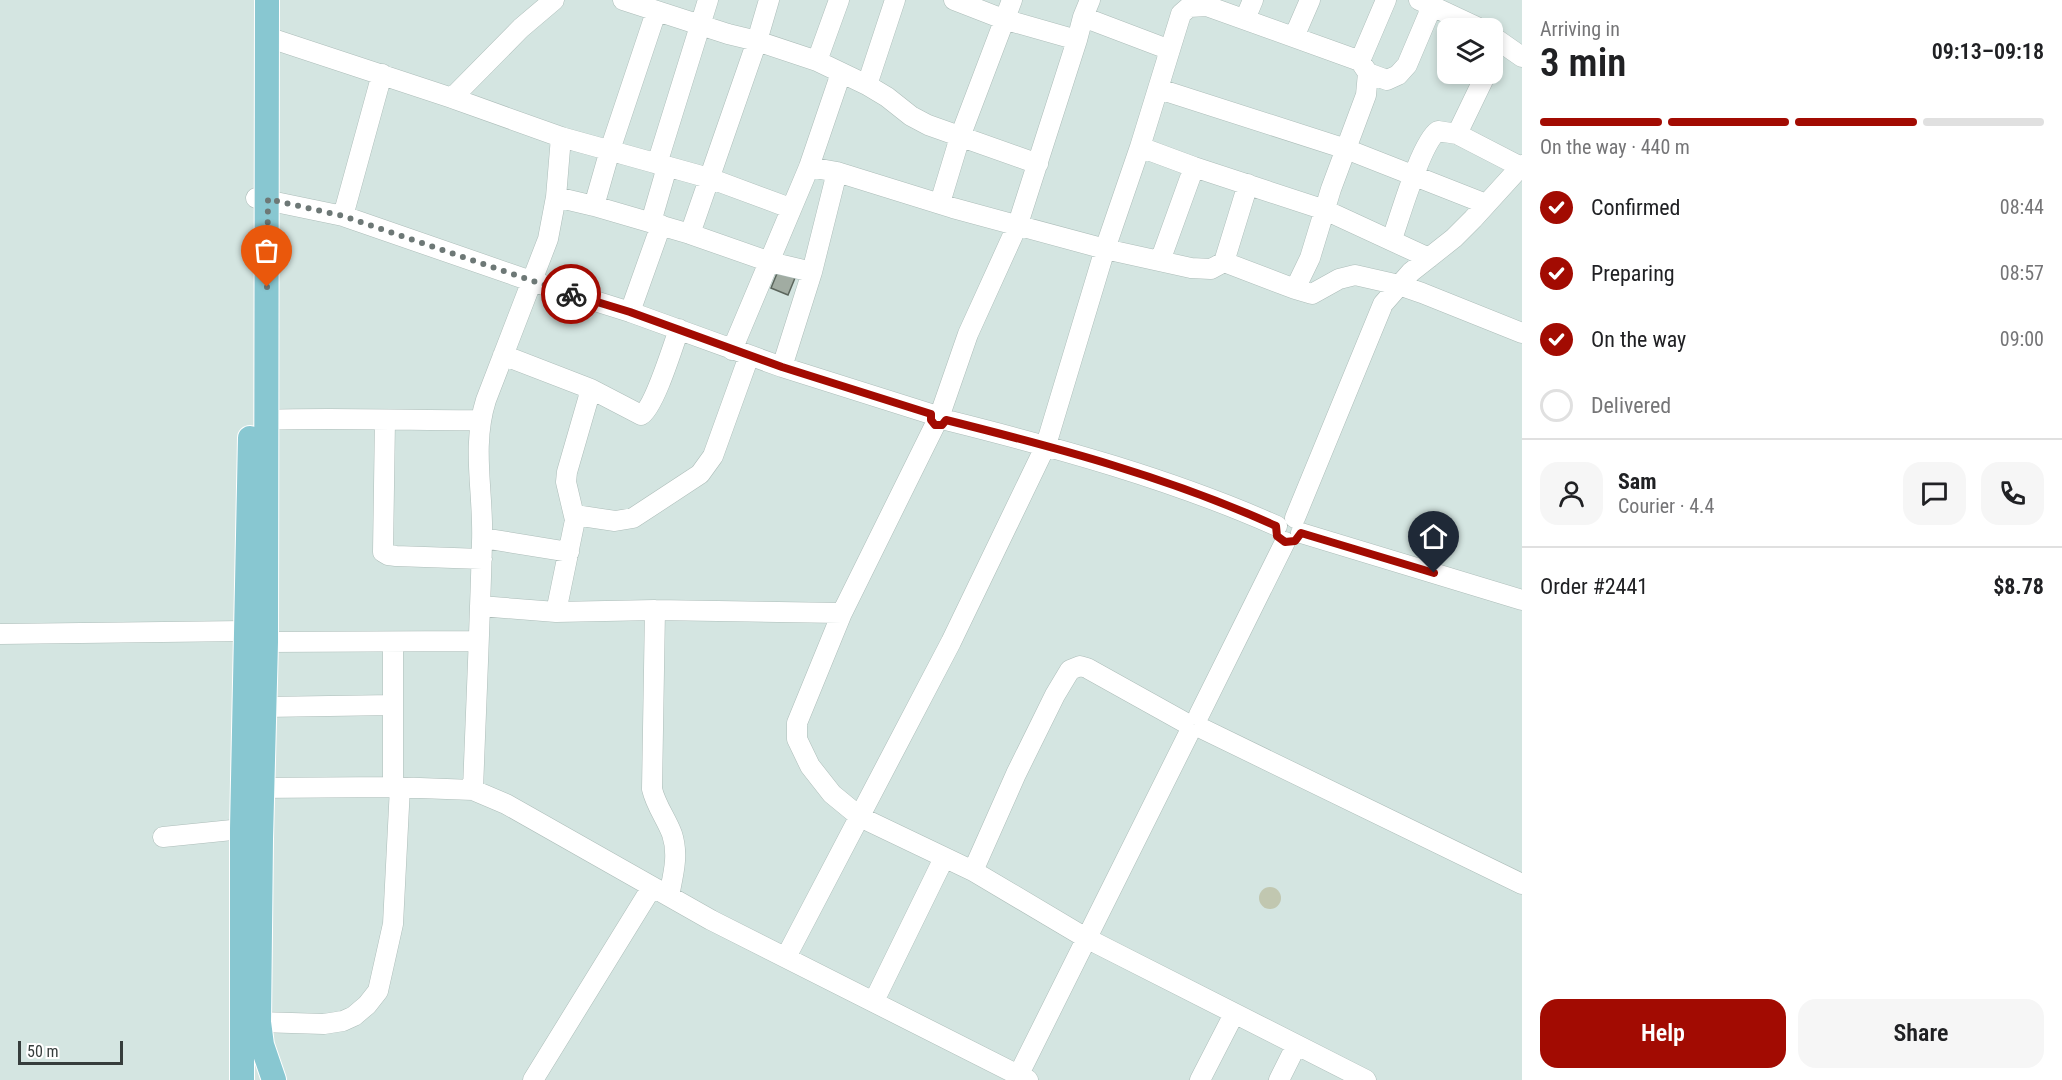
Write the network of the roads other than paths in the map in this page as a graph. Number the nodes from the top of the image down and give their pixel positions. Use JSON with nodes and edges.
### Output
{"nodes":[{"id":1,"x":256,"y":0,"type":"edge"},
{"id":2,"x":267,"y":0,"type":"edge"},
{"id":3,"x":554,"y":0,"type":"edge"},
{"id":4,"x":623,"y":0,"type":"edge"},
{"id":5,"x":708,"y":0,"type":"edge"},
{"id":6,"x":769,"y":0,"type":"edge"},
{"id":7,"x":839,"y":0,"type":"edge"},
{"id":8,"x":895,"y":0,"type":"edge"},
{"id":9,"x":954,"y":0,"type":"edge"},
{"id":10,"x":1012,"y":0,"type":"edge"},
{"id":11,"x":1253,"y":0,"type":"edge"},
{"id":12,"x":1310,"y":0,"type":"edge"},
{"id":13,"x":1386,"y":0,"type":"edge"},
{"id":14,"x":1426,"y":3,"type":"edge"},
{"id":15,"x":1181,"y":5,"type":"edge"},
{"id":16,"x":1087,"y":8,"type":"edge"},
{"id":17,"x":656,"y":12,"type":"junction"},
{"id":18,"x":1458,"y":18,"type":"edge"},
{"id":19,"x":1003,"y":19,"type":"junction"},
{"id":20,"x":1245,"y":19,"type":"junction"},
{"id":21,"x":701,"y":25,"type":"junction"},
{"id":22,"x":267,"y":37,"type":"junction"},
{"id":23,"x":1294,"y":37,"type":"junction"},
{"id":24,"x":757,"y":40,"type":"junction"},
{"id":25,"x":1077,"y":40,"type":"junction"},
{"id":26,"x":1503,"y":49,"type":"edge"},
{"id":27,"x":1170,"y":51,"type":"junction"},
{"id":28,"x":1522,"y":57,"type":"edge"},
{"id":29,"x":817,"y":62,"type":"junction"},
{"id":30,"x":1364,"y":67,"type":"junction"},
{"id":31,"x":841,"y":73,"type":"junction"},
{"id":32,"x":382,"y":74,"type":"junction"},
{"id":33,"x":1481,"y":84,"type":"edge"},
{"id":34,"x":867,"y":85,"type":"junction"},
{"id":35,"x":1159,"y":89,"type":"junction"},
{"id":36,"x":452,"y":98,"type":"junction"},
{"id":37,"x":1457,"y":134,"type":"junction"},
{"id":38,"x":561,"y":137,"type":"junction"},
{"id":39,"x":960,"y":137,"type":"junction"},
{"id":40,"x":1140,"y":147,"type":"junction"},
{"id":41,"x":1346,"y":149,"type":"junction"},
{"id":42,"x":610,"y":150,"type":"junction"},
{"id":43,"x":1038,"y":164,"type":"junction"},
{"id":44,"x":662,"y":165,"type":"junction"},
{"id":45,"x":1521,"y":166,"type":"edge"},
{"id":46,"x":809,"y":167,"type":"junction"},
{"id":47,"x":1194,"y":167,"type":"junction"},
{"id":48,"x":837,"y":172,"type":"junction"},
{"id":49,"x":1413,"y":174,"type":"junction"},
{"id":50,"x":709,"y":178,"type":"junction"},
{"id":51,"x":1248,"y":184,"type":"junction"},
{"id":52,"x":556,"y":197,"type":"junction"},
{"id":53,"x":262,"y":198,"type":"junction"},
{"id":54,"x":940,"y":203,"type":"junction"},
{"id":55,"x":1486,"y":204,"type":"junction"},
{"id":56,"x":594,"y":206,"type":"junction"},
{"id":57,"x":790,"y":208,"type":"junction"},
{"id":58,"x":1325,"y":210,"type":"junction"},
{"id":59,"x":343,"y":216,"type":"junction"},
{"id":60,"x":656,"y":224,"type":"junction"},
{"id":61,"x":1018,"y":224,"type":"junction"},
{"id":62,"x":690,"y":234,"type":"junction"},
{"id":63,"x":1392,"y":240,"type":"junction"},
{"id":64,"x":1105,"y":249,"type":"junction"},
{"id":65,"x":1429,"y":258,"type":"junction"},
{"id":66,"x":1160,"y":261,"type":"junction"},
{"id":67,"x":1224,"y":261,"type":"junction"},
{"id":68,"x":770,"y":262,"type":"junction"},
{"id":69,"x":813,"y":272,"type":"junction"},
{"id":70,"x":531,"y":281,"type":"junction"},
{"id":71,"x":1399,"y":285,"type":"junction"},
{"id":72,"x":1295,"y":289,"type":"junction"},
{"id":73,"x":630,"y":312,"type":"junction"},
{"id":74,"x":679,"y":329,"type":"junction"},
{"id":75,"x":1522,"y":333,"type":"edge"},
{"id":76,"x":740,"y":353,"type":"junction"},
{"id":77,"x":503,"y":356,"type":"junction"},
{"id":78,"x":782,"y":367,"type":"junction"},
{"id":79,"x":591,"y":389,"type":"junction"},
{"id":80,"x":938,"y":417,"type":"junction"},
{"id":81,"x":266,"y":420,"type":"junction"},
{"id":82,"x":386,"y":420,"type":"junction"},
{"id":83,"x":481,"y":420,"type":"junction"},
{"id":84,"x":1046,"y":445,"type":"junction"},
{"id":85,"x":575,"y":515,"type":"junction"},
{"id":86,"x":1289,"y":530,"type":"junction"},
{"id":87,"x":483,"y":538,"type":"junction"},
{"id":88,"x":569,"y":552,"type":"junction"},
{"id":89,"x":482,"y":559,"type":"junction"},
{"id":90,"x":1522,"y":600,"type":"edge"},
{"id":91,"x":480,"y":606,"type":"junction"},
{"id":92,"x":655,"y":610,"type":"junction"},
{"id":93,"x":556,"y":612,"type":"junction"},
{"id":94,"x":842,"y":613,"type":"junction"},
{"id":95,"x":244,"y":631,"type":"junction"},
{"id":96,"x":0,"y":634,"type":"edge"},
{"id":97,"x":478,"y":641,"type":"junction"},
{"id":98,"x":266,"y":642,"type":"junction"},
{"id":99,"x":393,"y":642,"type":"junction"},
{"id":100,"x":393,"y":705,"type":"junction"},
{"id":101,"x":265,"y":707,"type":"junction"},
{"id":102,"x":1194,"y":725,"type":"junction"},
{"id":103,"x":397,"y":787,"type":"junction"},
{"id":104,"x":253,"y":788,"type":"junction"},
{"id":105,"x":473,"y":790,"type":"junction"},
{"id":106,"x":860,"y":817,"type":"junction"},
{"id":107,"x":242,"y":830,"type":"junction"},
{"id":108,"x":163,"y":837,"type":"dead end"},
{"id":109,"x":944,"y":858,"type":"junction"},
{"id":110,"x":974,"y":871,"type":"junction"},
{"id":111,"x":1522,"y":884,"type":"edge"},
{"id":112,"x":660,"y":891,"type":"junction"},
{"id":113,"x":1086,"y":938,"type":"junction"},
{"id":114,"x":786,"y":957,"type":"junction"},
{"id":115,"x":874,"y":1001,"type":"junction"},
{"id":116,"x":1234,"y":1014,"type":"junction"},
{"id":117,"x":259,"y":1022,"type":"junction"},
{"id":118,"x":1296,"y":1046,"type":"junction"},
{"id":119,"x":1021,"y":1078,"type":"edge"},
{"id":120,"x":242,"y":1080,"type":"edge"},
{"id":121,"x":274,"y":1080,"type":"edge"},
{"id":122,"x":533,"y":1080,"type":"edge"},
{"id":123,"x":1200,"y":1080,"type":"edge"},
{"id":124,"x":1279,"y":1080,"type":"edge"},
{"id":125,"x":1366,"y":1080,"type":"edge"}],
"edges":[{"from":1,"to":53,"type":"main road"},
{"from":2,"to":22,"type":"main road"},
{"from":3,"to":36,"type":"street"},
{"from":4,"to":17,"type":"street"},
{"from":5,"to":21,"type":"street"},
{"from":6,"to":24,"type":"street"},
{"from":7,"to":29,"type":"street"},
{"from":8,"to":34,"type":"street"},
{"from":9,"to":19,"type":"street"},
{"from":10,"to":19,"type":"street"},
{"from":11,"to":20,"type":"street"},
{"from":12,"to":23,"type":"street"},
{"from":13,"to":30,"type":"street"},
{"from":14,"to":18,"type":"street"},
{"from":14,"to":30,"type":"street"},
{"from":15,"to":20,"type":"street"},
{"from":15,"to":27,"type":"street"},
{"from":16,"to":25,"type":"street"},
{"from":16,"to":27,"type":"street"},
{"from":17,"to":21,"type":"street"},
{"from":17,"to":42,"type":"street"},
{"from":19,"to":25,"type":"street"},
{"from":19,"to":39,"type":"street"},
{"from":20,"to":23,"type":"street"},
{"from":21,"to":24,"type":"street"},
{"from":21,"to":44,"type":"street"},
{"from":22,"to":32,"type":"street"},
{"from":22,"to":53,"type":"main road"},
{"from":23,"to":30,"type":"street"},
{"from":24,"to":29,"type":"street"},
{"from":24,"to":50,"type":"street"},
{"from":25,"to":43,"type":"street"},
{"from":26,"to":28,"type":"street"},
{"from":27,"to":35,"type":"street"},
{"from":29,"to":31,"type":"street"},
{"from":30,"to":41,"type":"street"},
{"from":31,"to":34,"type":"street"},
{"from":31,"to":46,"type":"street"},
{"from":32,"to":36,"type":"street"},
{"from":32,"to":59,"type":"street"},
{"from":33,"to":37,"type":"street"},
{"from":34,"to":39,"type":"street"},
{"from":35,"to":40,"type":"street"},
{"from":35,"to":41,"type":"street"},
{"from":36,"to":38,"type":"street"},
{"from":37,"to":45,"type":"street"},
{"from":37,"to":49,"type":"street"},
{"from":38,"to":42,"type":"street"},
{"from":38,"to":52,"type":"street"},
{"from":39,"to":43,"type":"street"},
{"from":39,"to":54,"type":"street"},
{"from":40,"to":47,"type":"street"},
{"from":40,"to":64,"type":"street"},
{"from":41,"to":49,"type":"street"},
{"from":41,"to":58,"type":"street"},
{"from":42,"to":44,"type":"street"},
{"from":42,"to":56,"type":"street"},
{"from":43,"to":61,"type":"street"},
{"from":44,"to":50,"type":"street"},
{"from":44,"to":60,"type":"street"},
{"from":45,"to":55,"type":"street"},
{"from":46,"to":48,"type":"street"},
{"from":46,"to":57,"type":"street"},
{"from":47,"to":51,"type":"street"},
{"from":47,"to":66,"type":"street"},
{"from":48,"to":54,"type":"street"},
{"from":48,"to":69,"type":"street"},
{"from":49,"to":55,"type":"street"},
{"from":49,"to":63,"type":"street"},
{"from":50,"to":57,"type":"street"},
{"from":50,"to":62,"type":"street"},
{"from":51,"to":58,"type":"street"},
{"from":51,"to":67,"type":"street"},
{"from":52,"to":56,"type":"street"},
{"from":52,"to":70,"type":"street"},
{"from":53,"to":59,"type":"street"},
{"from":53,"to":81,"type":"main road"},
{"from":53,"to":95,"type":"main road"},
{"from":54,"to":61,"type":"street"},
{"from":55,"to":65,"type":"street"},
{"from":56,"to":60,"type":"street"},
{"from":57,"to":68,"type":"street"},
{"from":58,"to":63,"type":"street"},
{"from":58,"to":72,"type":"street"},
{"from":59,"to":70,"type":"street"},
{"from":60,"to":62,"type":"street"},
{"from":60,"to":73,"type":"street"},
{"from":61,"to":64,"type":"street"},
{"from":61,"to":80,"type":"street"},
{"from":62,"to":68,"type":"street"},
{"from":63,"to":65,"type":"street"},
{"from":64,"to":66,"type":"street"},
{"from":64,"to":84,"type":"street"},
{"from":65,"to":71,"type":"street"},
{"from":66,"to":67,"type":"street"},
{"from":67,"to":72,"type":"street"},
{"from":68,"to":69,"type":"street"},
{"from":68,"to":76,"type":"street"},
{"from":69,"to":78,"type":"street"},
{"from":70,"to":73,"type":"street"},
{"from":70,"to":77,"type":"street"},
{"from":71,"to":72,"type":"street"},
{"from":71,"to":75,"type":"street"},
{"from":71,"to":86,"type":"street"},
{"from":73,"to":74,"type":"street"},
{"from":74,"to":76,"type":"street"},
{"from":74,"to":79,"type":"street"},
{"from":76,"to":78,"type":"street"},
{"from":76,"to":85,"type":"street"},
{"from":77,"to":79,"type":"street"},
{"from":77,"to":83,"type":"street"},
{"from":78,"to":80,"type":"street"},
{"from":79,"to":85,"type":"street"},
{"from":80,"to":84,"type":"street"},
{"from":80,"to":94,"type":"street"},
{"from":81,"to":82,"type":"street"},
{"from":81,"to":98,"type":"main road"},
{"from":82,"to":83,"type":"street"},
{"from":82,"to":89,"type":"street"},
{"from":83,"to":87,"type":"street"},
{"from":84,"to":86,"type":"street"},
{"from":84,"to":106,"type":"street"},
{"from":85,"to":88,"type":"street"},
{"from":86,"to":90,"type":"street"},
{"from":86,"to":102,"type":"street"},
{"from":87,"to":88,"type":"street"},
{"from":87,"to":89,"type":"street"},
{"from":88,"to":93,"type":"street"},
{"from":89,"to":91,"type":"street"},
{"from":91,"to":93,"type":"street"},
{"from":91,"to":97,"type":"street"},
{"from":92,"to":93,"type":"street"},
{"from":92,"to":94,"type":"street"},
{"from":92,"to":112,"type":"street"},
{"from":94,"to":106,"type":"street"},
{"from":95,"to":96,"type":"street"},
{"from":95,"to":104,"type":"main road"},
{"from":97,"to":99,"type":"street"},
{"from":97,"to":105,"type":"street"},
{"from":98,"to":99,"type":"street"},
{"from":98,"to":101,"type":"main road"},
{"from":99,"to":100,"type":"street"},
{"from":100,"to":101,"type":"street"},
{"from":100,"to":103,"type":"street"},
{"from":101,"to":104,"type":"main road"},
{"from":102,"to":110,"type":"street"},
{"from":102,"to":111,"type":"street"},
{"from":102,"to":113,"type":"street"},
{"from":103,"to":104,"type":"street"},
{"from":103,"to":105,"type":"street"},
{"from":103,"to":117,"type":"street"},
{"from":104,"to":107,"type":"main road"},
{"from":104,"to":117,"type":"main road"},
{"from":105,"to":112,"type":"street"},
{"from":106,"to":109,"type":"street"},
{"from":106,"to":114,"type":"street"},
{"from":107,"to":108,"type":"street"},
{"from":107,"to":120,"type":"main road"},
{"from":109,"to":110,"type":"street"},
{"from":109,"to":115,"type":"street"},
{"from":110,"to":113,"type":"street"},
{"from":112,"to":114,"type":"street"},
{"from":112,"to":122,"type":"street"},
{"from":113,"to":116,"type":"street"},
{"from":113,"to":119,"type":"street"},
{"from":114,"to":115,"type":"street"},
{"from":115,"to":119,"type":"street"},
{"from":116,"to":118,"type":"street"},
{"from":116,"to":123,"type":"street"},
{"from":117,"to":121,"type":"main road"},
{"from":118,"to":124,"type":"street"},
{"from":118,"to":125,"type":"street"}]}
